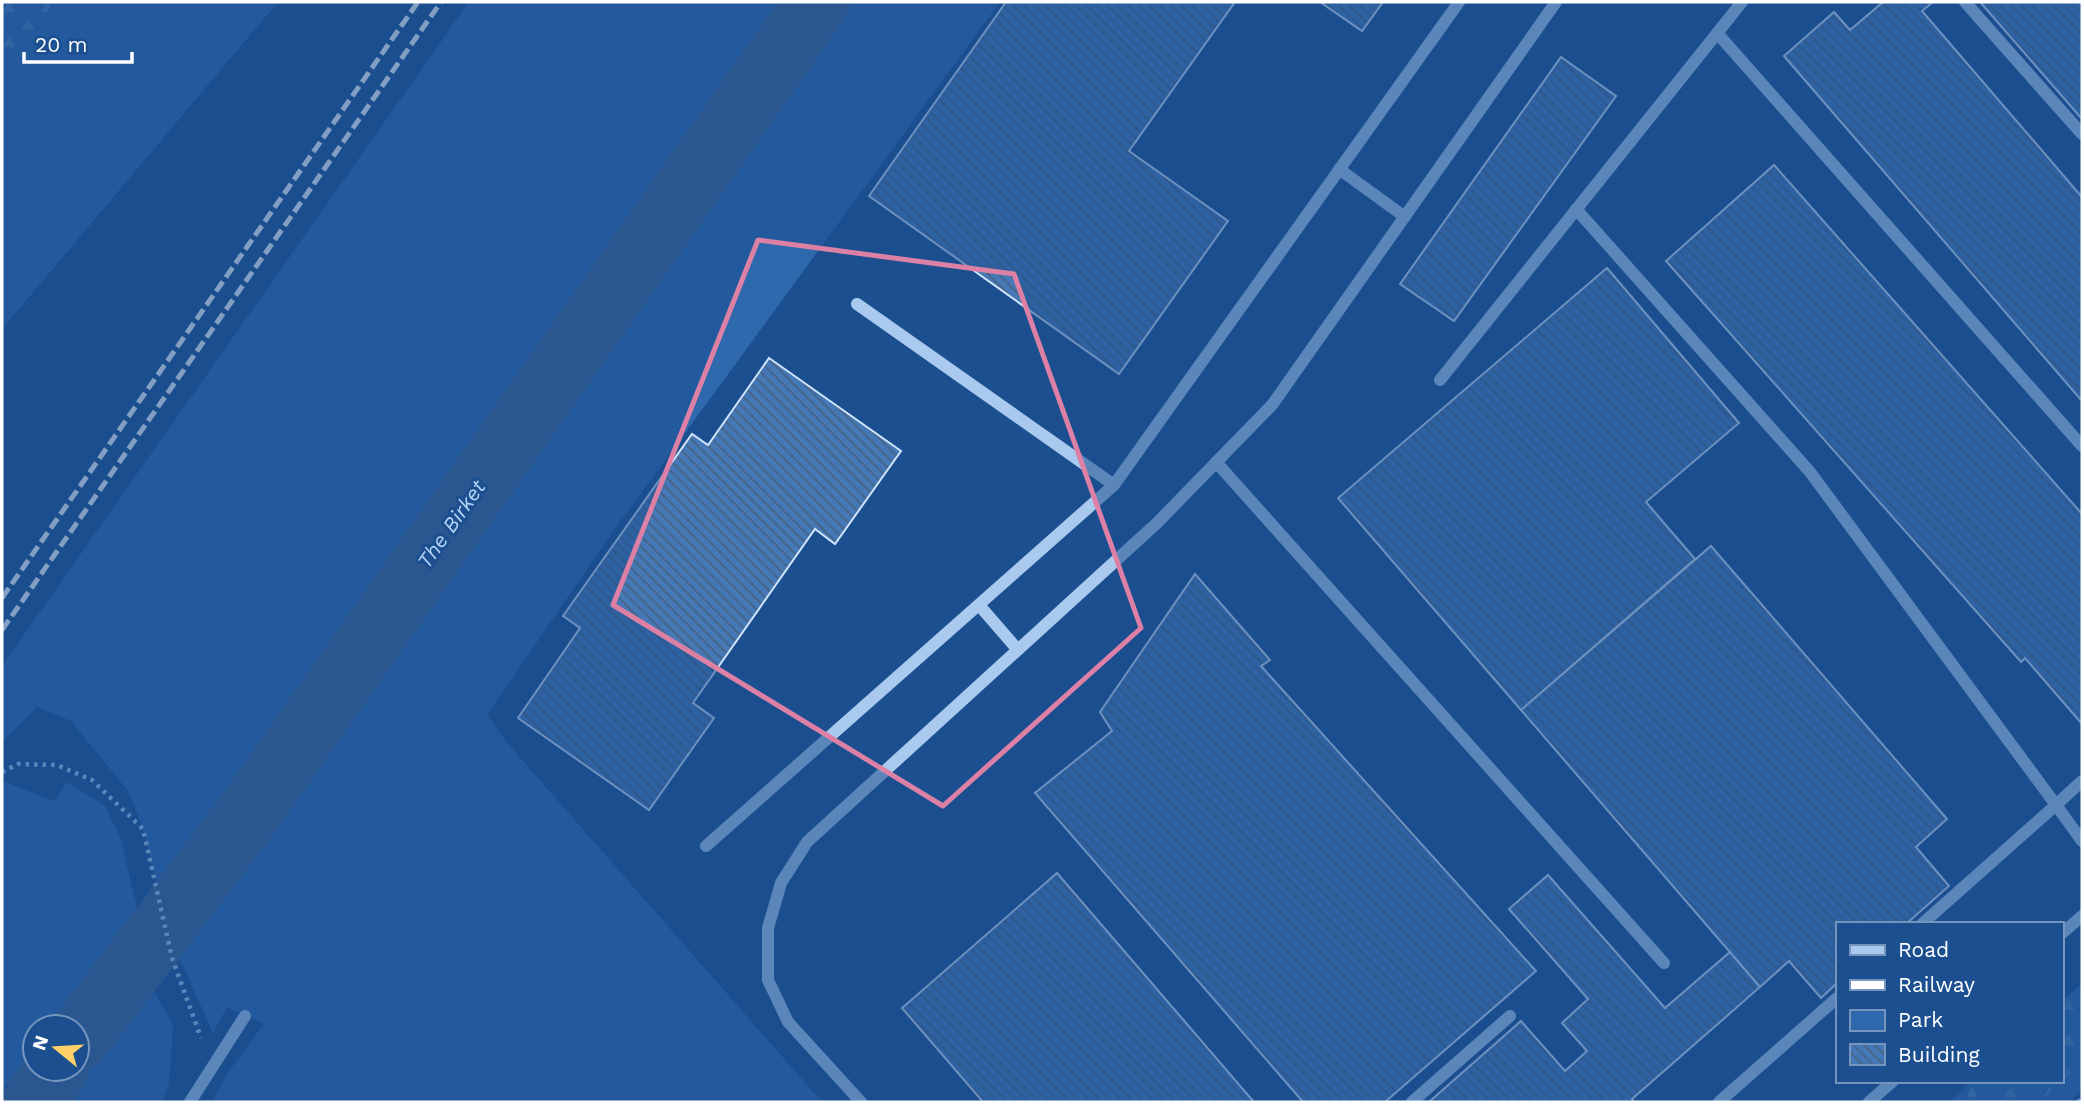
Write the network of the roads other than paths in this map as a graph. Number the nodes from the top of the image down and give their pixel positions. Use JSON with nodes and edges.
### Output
{"nodes":[{"id":1,"x":1459,"y":2,"type":"edge"},
{"id":2,"x":1556,"y":2,"type":"edge"},
{"id":3,"x":1742,"y":2,"type":"edge"},
{"id":4,"x":1965,"y":2,"type":"edge"},
{"id":5,"x":1717,"y":33,"type":"junction"},
{"id":6,"x":2082,"y":134,"type":"edge"},
{"id":7,"x":1339,"y":169,"type":"junction"},
{"id":8,"x":1576,"y":209,"type":"junction"},
{"id":9,"x":1405,"y":217,"type":"junction"},
{"id":10,"x":857,"y":304,"type":"dead end"},
{"id":11,"x":1440,"y":380,"type":"dead end"},
{"id":12,"x":2082,"y":446,"type":"edge"},
{"id":13,"x":1216,"y":462,"type":"junction"},
{"id":14,"x":1114,"y":485,"type":"junction"},
{"id":15,"x":979,"y":605,"type":"junction"},
{"id":16,"x":1018,"y":650,"type":"junction"},
{"id":17,"x":2082,"y":781,"type":"edge"},
{"id":18,"x":2056,"y":806,"type":"junction"},
{"id":19,"x":2082,"y":841,"type":"edge"},
{"id":20,"x":706,"y":846,"type":"dead end"},
{"id":21,"x":2082,"y":916,"type":"edge"},
{"id":22,"x":1924,"y":922,"type":"edge"},
{"id":23,"x":2063,"y":932,"type":"edge"},
{"id":24,"x":1664,"y":963,"type":"dead end"},
{"id":25,"x":1836,"y":999,"type":"edge"},
{"id":26,"x":245,"y":1016,"type":"dead end"},
{"id":27,"x":1510,"y":1016,"type":"dead end"},
{"id":28,"x":1891,"y":1083,"type":"edge"},
{"id":29,"x":190,"y":1102,"type":"edge"},
{"id":30,"x":861,"y":1102,"type":"edge"},
{"id":31,"x":1412,"y":1102,"type":"edge"},
{"id":32,"x":1719,"y":1102,"type":"edge"},
{"id":33,"x":1869,"y":1102,"type":"edge"}],
"edges":[{"from":1,"to":7,"type":"lane"},
{"from":2,"to":9,"type":"lane"},
{"from":3,"to":5,"type":"lane"},
{"from":4,"to":6,"type":"lane"},
{"from":5,"to":8,"type":"lane"},
{"from":5,"to":12,"type":"lane"},
{"from":7,"to":9,"type":"lane"},
{"from":7,"to":14,"type":"lane"},
{"from":8,"to":11,"type":"lane"},
{"from":8,"to":18,"type":"lane"},
{"from":9,"to":13,"type":"lane"},
{"from":10,"to":14,"type":"lane"},
{"from":13,"to":16,"type":"lane"},
{"from":13,"to":24,"type":"lane"},
{"from":14,"to":15,"type":"lane"},
{"from":15,"to":16,"type":"lane"},
{"from":15,"to":20,"type":"lane"},
{"from":16,"to":30,"type":"lane"},
{"from":17,"to":18,"type":"lane"},
{"from":18,"to":19,"type":"lane"},
{"from":18,"to":22,"type":"lane"},
{"from":21,"to":23,"type":"lane"},
{"from":25,"to":32,"type":"lane"},
{"from":26,"to":29,"type":"lane"},
{"from":27,"to":31,"type":"lane"},
{"from":28,"to":33,"type":"lane"}]}
